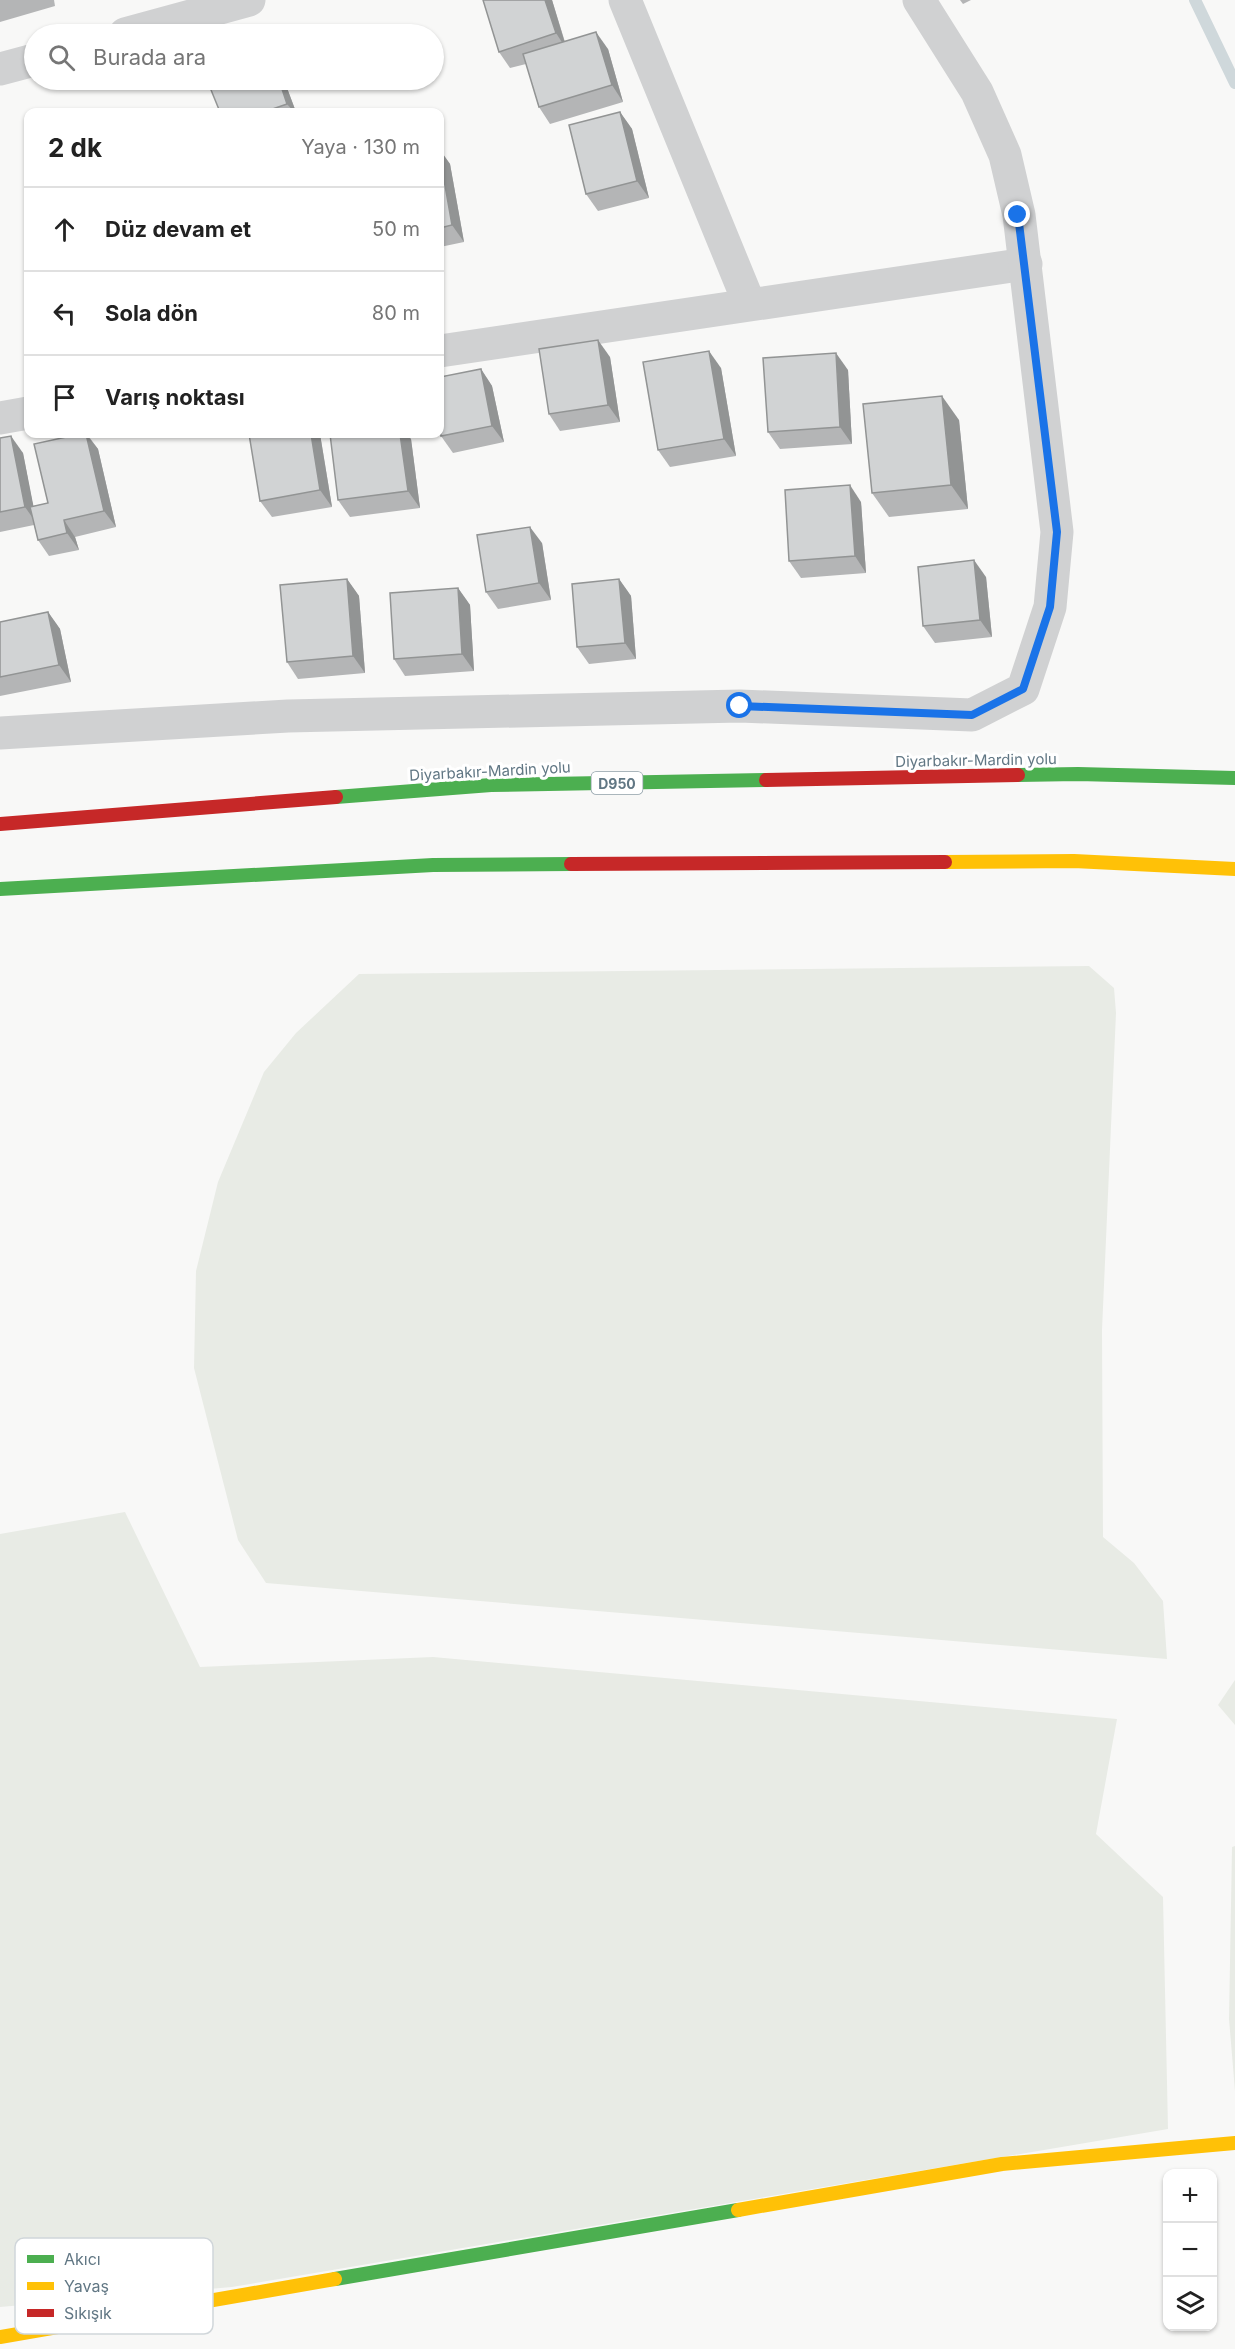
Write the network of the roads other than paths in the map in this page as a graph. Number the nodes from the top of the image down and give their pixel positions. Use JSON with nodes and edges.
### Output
{"nodes":[{"id":1,"x":249,"y":0,"type":"edge"},
{"id":2,"x":625,"y":0,"type":"edge"},
{"id":3,"x":919,"y":0,"type":"edge"},
{"id":4,"x":161,"y":24,"type":"edge"},
{"id":5,"x":24,"y":63,"type":"edge"},
{"id":6,"x":0,"y":69,"type":"edge"},
{"id":7,"x":1026,"y":264,"type":"junction"},
{"id":8,"x":749,"y":303,"type":"junction"},
{"id":9,"x":444,"y":350,"type":"edge"},
{"id":10,"x":24,"y":414,"type":"edge"},
{"id":11,"x":0,"y":418,"type":"edge"},
{"id":12,"x":0,"y":733,"type":"edge"},
{"id":13,"x":1235,"y":778,"type":"edge"},
{"id":14,"x":0,"y":824,"type":"edge"},
{"id":15,"x":1235,"y":869,"type":"edge"},
{"id":16,"x":0,"y":890,"type":"edge"},
{"id":17,"x":1235,"y":2143,"type":"edge"},
{"id":18,"x":213,"y":2300,"type":"edge"},
{"id":19,"x":17,"y":2334,"type":"edge"},
{"id":20,"x":0,"y":2337,"type":"edge"}],
"edges":[{"from":1,"to":4,"type":"street"},
{"from":2,"to":8,"type":"street"},
{"from":3,"to":7,"type":"street"},
{"from":5,"to":6,"type":"street"},
{"from":7,"to":8,"type":"street"},
{"from":7,"to":12,"type":"street"},
{"from":8,"to":9,"type":"street"},
{"from":10,"to":11,"type":"street"},
{"from":13,"to":14,"type":"main road","name":"Diyarbakır-Mardin yolu","number":"D950"},
{"from":15,"to":16,"type":"main road"},
{"from":17,"to":18,"type":"main road"},
{"from":19,"to":20,"type":"main road"}]}
